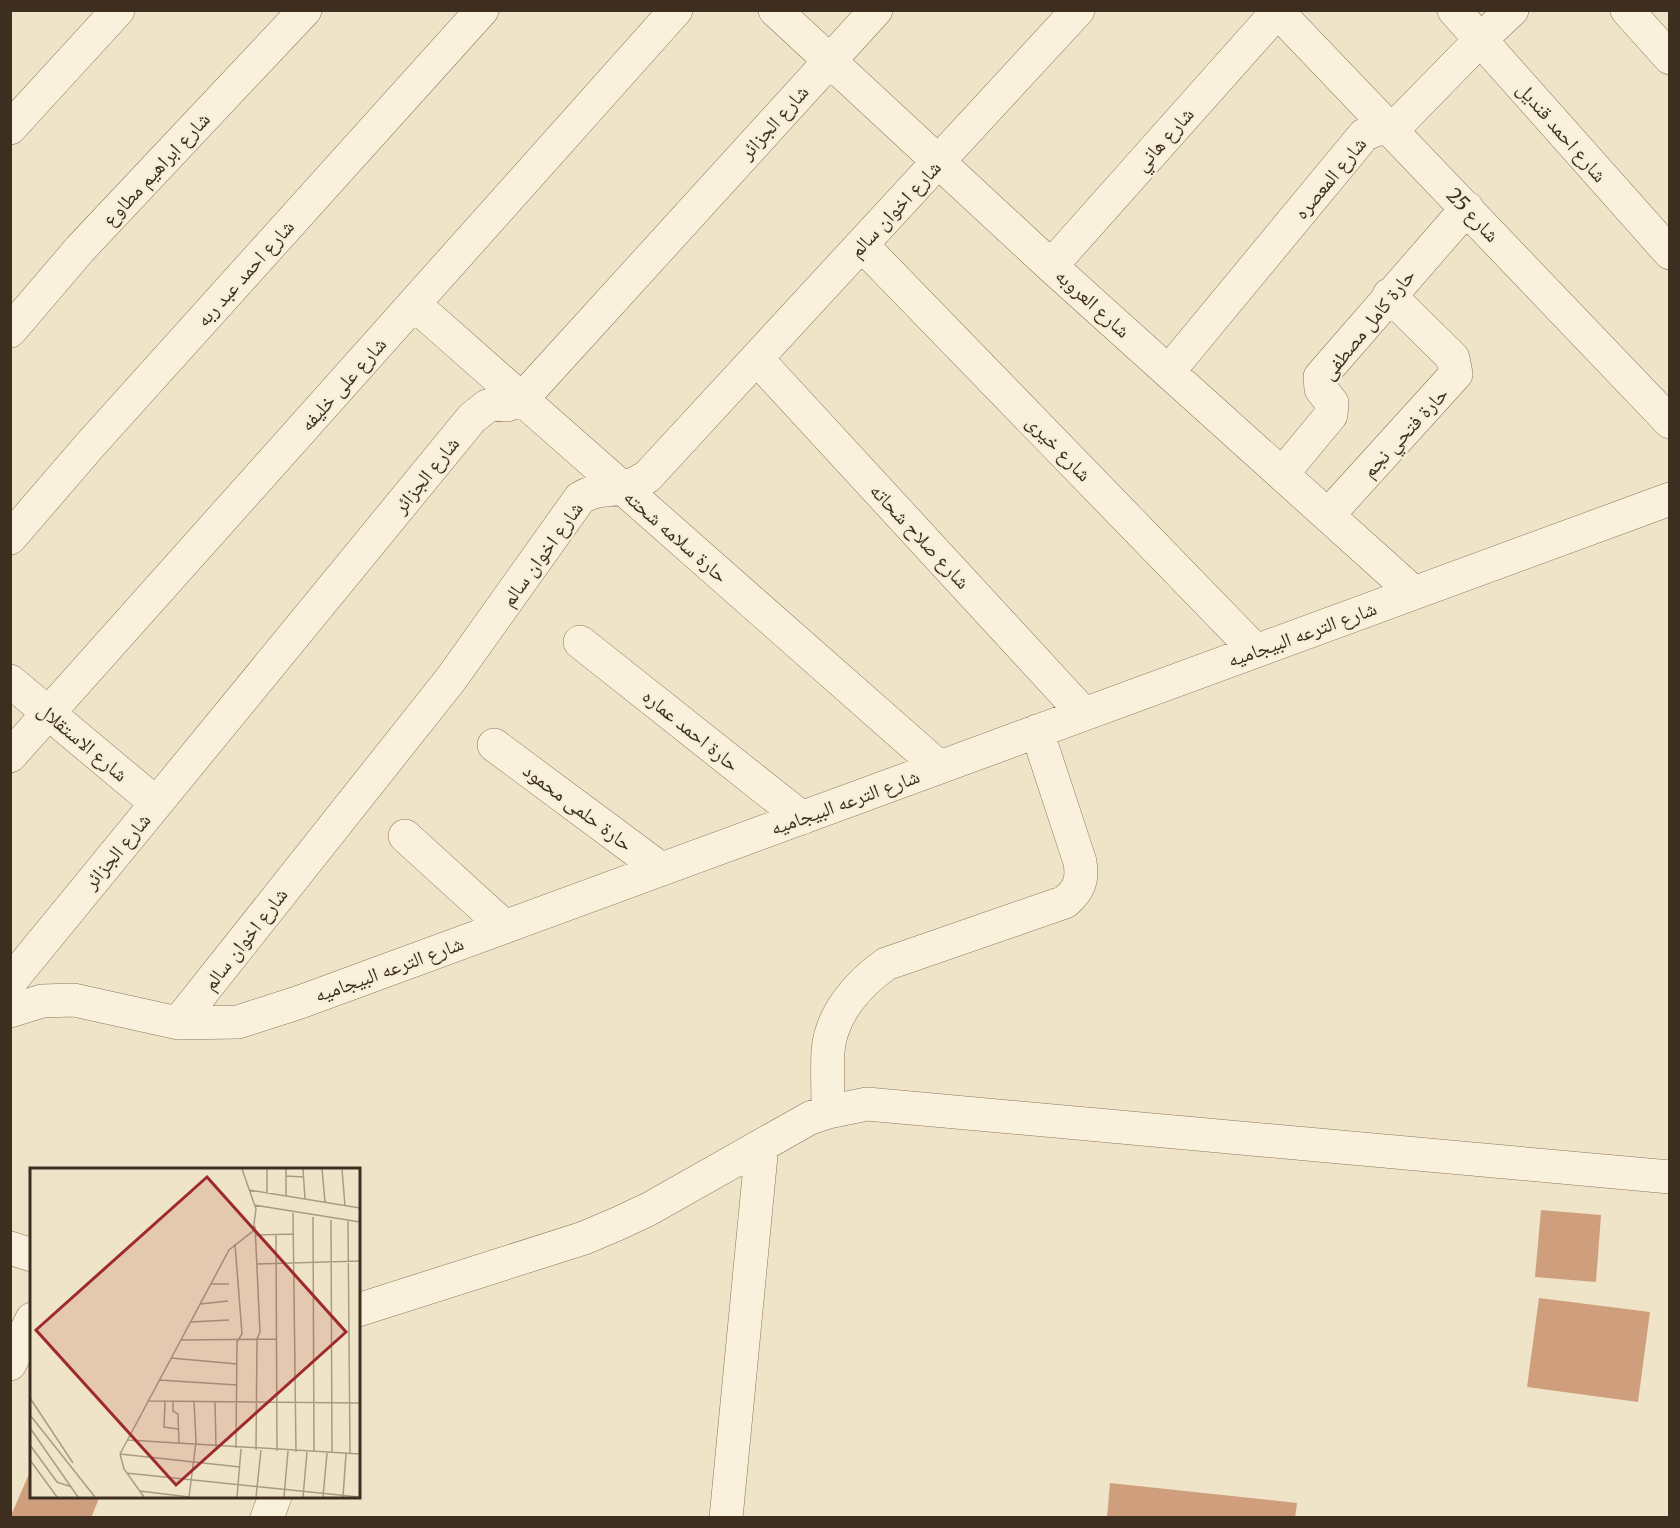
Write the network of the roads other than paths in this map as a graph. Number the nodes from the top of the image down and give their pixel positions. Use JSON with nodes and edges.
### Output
{"nodes":[{"id":1,"x":118,"y":10,"type":"edge"},
{"id":2,"x":305,"y":10,"type":"edge"},
{"id":3,"x":482,"y":10,"type":"edge"},
{"id":4,"x":676,"y":10,"type":"edge"},
{"id":5,"x":775,"y":10,"type":"edge"},
{"id":6,"x":876,"y":10,"type":"edge"},
{"id":7,"x":1078,"y":10,"type":"edge"},
{"id":8,"x":1454,"y":10,"type":"edge"},
{"id":9,"x":1512,"y":10,"type":"edge"},
{"id":10,"x":1627,"y":10,"type":"edge"},
{"id":11,"x":1276,"y":11,"type":"edge"},
{"id":12,"x":1481,"y":39,"type":"junction"},
{"id":13,"x":1670,"y":58,"type":"edge"},
{"id":14,"x":829,"y":62,"type":"junction"},
{"id":15,"x":1389,"y":127,"type":"junction"},
{"id":16,"x":10,"y":128,"type":"edge"},
{"id":17,"x":938,"y":162,"type":"junction"},
{"id":18,"x":1467,"y":208,"type":"junction"},
{"id":19,"x":862,"y":245,"type":"junction"},
{"id":20,"x":1670,"y":253,"type":"edge"},
{"id":21,"x":1051,"y":266,"type":"junction"},
{"id":22,"x":1389,"y":295,"type":"junction"},
{"id":23,"x":414,"y":304,"type":"junction"},
{"id":24,"x":10,"y":331,"type":"edge"},
{"id":25,"x":757,"y":358,"type":"junction"},
{"id":26,"x":1169,"y":371,"type":"junction"},
{"id":27,"x":521,"y":399,"type":"junction"},
{"id":28,"x":1670,"y":422,"type":"edge"},
{"id":29,"x":1283,"y":473,"type":"junction"},
{"id":30,"x":621,"y":488,"type":"junction"},
{"id":31,"x":1670,"y":499,"type":"edge"},
{"id":32,"x":1329,"y":514,"type":"junction"},
{"id":33,"x":10,"y":538,"type":"edge"},
{"id":34,"x":1414,"y":593,"type":"junction"},
{"id":35,"x":580,"y":642,"type":"dead end"},
{"id":36,"x":1256,"y":651,"type":"junction"},
{"id":37,"x":10,"y":681,"type":"edge"},
{"id":38,"x":49,"y":713,"type":"junction"},
{"id":39,"x":1084,"y":714,"type":"junction"},
{"id":40,"x":1037,"y":731,"type":"junction"},
{"id":41,"x":494,"y":745,"type":"dead end"},
{"id":42,"x":10,"y":756,"type":"edge"},
{"id":43,"x":939,"y":767,"type":"junction"},
{"id":44,"x":156,"y":803,"type":"junction"},
{"id":45,"x":802,"y":818,"type":"junction"},
{"id":46,"x":405,"y":836,"type":"dead end"},
{"id":47,"x":661,"y":869,"type":"junction"},
{"id":48,"x":505,"y":927,"type":"junction"},
{"id":49,"x":14,"y":970,"type":"edge"},
{"id":50,"x":10,"y":1011,"type":"edge"},
{"id":51,"x":178,"y":1023,"type":"junction"},
{"id":52,"x":828,"y":1112,"type":"junction"},
{"id":53,"x":762,"y":1144,"type":"junction"},
{"id":54,"x":1670,"y":1178,"type":"edge"},
{"id":55,"x":10,"y":1248,"type":"edge"},
{"id":56,"x":30,"y":1254,"type":"edge"},
{"id":57,"x":360,"y":1309,"type":"edge"},
{"id":58,"x":30,"y":1323,"type":"edge"},
{"id":59,"x":10,"y":1364,"type":"edge"},
{"id":60,"x":275,"y":1498,"type":"edge"},
{"id":61,"x":267,"y":1518,"type":"edge"},
{"id":62,"x":726,"y":1518,"type":"edge"}],
"edges":[{"from":1,"to":16,"type":"street"},
{"from":2,"to":24,"type":"street","name":"شارع ابراهيم مطاوع"},
{"from":3,"to":33,"type":"street","name":"شارع احمد عبد ربه"},
{"from":4,"to":23,"type":"street","name":"شارع على خليفه"},
{"from":5,"to":14,"type":"street","name":"شارع العروبه"},
{"from":6,"to":14,"type":"street","name":"شارع الجزائر"},
{"from":7,"to":17,"type":"street","name":"شارع اخوان سالم"},
{"from":8,"to":12,"type":"street","name":"شارع احمد قنديل"},
{"from":9,"to":12,"type":"street","name":"شارع المعصره"},
{"from":10,"to":13,"type":"street"},
{"from":11,"to":15,"type":"street","name":"شارع 25"},
{"from":11,"to":21,"type":"street","name":"شارع هاني"},
{"from":12,"to":15,"type":"street","name":"شارع المعصره"},
{"from":12,"to":20,"type":"street","name":"شارع احمد قنديل"},
{"from":14,"to":17,"type":"street","name":"شارع العروبه"},
{"from":14,"to":27,"type":"street","name":"شارع الجزائر"},
{"from":15,"to":18,"type":"street","name":"شارع 25"},
{"from":15,"to":26,"type":"street","name":"شارع المعصره"},
{"from":17,"to":19,"type":"street","name":"شارع اخوان سالم"},
{"from":17,"to":21,"type":"street","name":"شارع العروبه"},
{"from":18,"to":22,"type":"street","name":"حارة كامل مصطفى"},
{"from":18,"to":28,"type":"street","name":"شارع 25"},
{"from":19,"to":25,"type":"street","name":"شارع اخوان سالم"},
{"from":19,"to":36,"type":"street","name":"شارع خيرى"},
{"from":21,"to":26,"type":"street","name":"شارع العروبه"},
{"from":22,"to":29,"type":"street","name":"حارة كامل مصطفى"},
{"from":22,"to":32,"type":"street","name":"حارة فتحي نجم"},
{"from":23,"to":27,"type":"street","name":"حارة سلامه شحته"},
{"from":23,"to":38,"type":"street","name":"شارع على خليفه"},
{"from":25,"to":30,"type":"street","name":"شارع اخوان سالم"},
{"from":25,"to":39,"type":"street","name":"شارع صلاح شحاته"},
{"from":26,"to":29,"type":"street","name":"شارع العروبه"},
{"from":27,"to":30,"type":"street","name":"حارة سلامه شحته"},
{"from":27,"to":44,"type":"street","name":"شارع الجزائر"},
{"from":29,"to":32,"type":"street","name":"شارع العروبه"},
{"from":30,"to":43,"type":"street","name":"حارة سلامه شحته"},
{"from":30,"to":51,"type":"street","name":"شارع اخوان سالم"},
{"from":31,"to":34,"type":"street","name":"شارع الترعه البيجاميه"},
{"from":32,"to":34,"type":"street","name":"شارع العروبه"},
{"from":34,"to":36,"type":"street","name":"شارع الترعه البيجاميه"},
{"from":35,"to":45,"type":"street","name":"حارة احمد عماره"},
{"from":36,"to":39,"type":"street","name":"شارع الترعه البيجاميه"},
{"from":37,"to":38,"type":"street","name":"شارع الاستقلال"},
{"from":38,"to":42,"type":"street","name":"شارع على خليفه"},
{"from":38,"to":44,"type":"street","name":"شارع الاستقلال"},
{"from":39,"to":40,"type":"street","name":"شارع الترعه البيجاميه"},
{"from":40,"to":43,"type":"street","name":"شارع الترعه البيجاميه"},
{"from":40,"to":52,"type":"street"},
{"from":41,"to":47,"type":"street","name":"حارة حلمى محمود"},
{"from":43,"to":45,"type":"street","name":"شارع الترعه البيجاميه"},
{"from":44,"to":49,"type":"street","name":"شارع الجزائر"},
{"from":45,"to":47,"type":"street","name":"شارع الترعه البيجاميه"},
{"from":46,"to":48,"type":"street"},
{"from":47,"to":48,"type":"street","name":"شارع الترعه البيجاميه"},
{"from":48,"to":51,"type":"street","name":"شارع الترعه البيجاميه"},
{"from":50,"to":51,"type":"street","name":"شارع الترعه البيجاميه"},
{"from":52,"to":53,"type":"street"},
{"from":52,"to":54,"type":"street"},
{"from":53,"to":57,"type":"street"},
{"from":53,"to":62,"type":"street"},
{"from":55,"to":56,"type":"street"},
{"from":58,"to":59,"type":"street"},
{"from":60,"to":61,"type":"street"}]}
